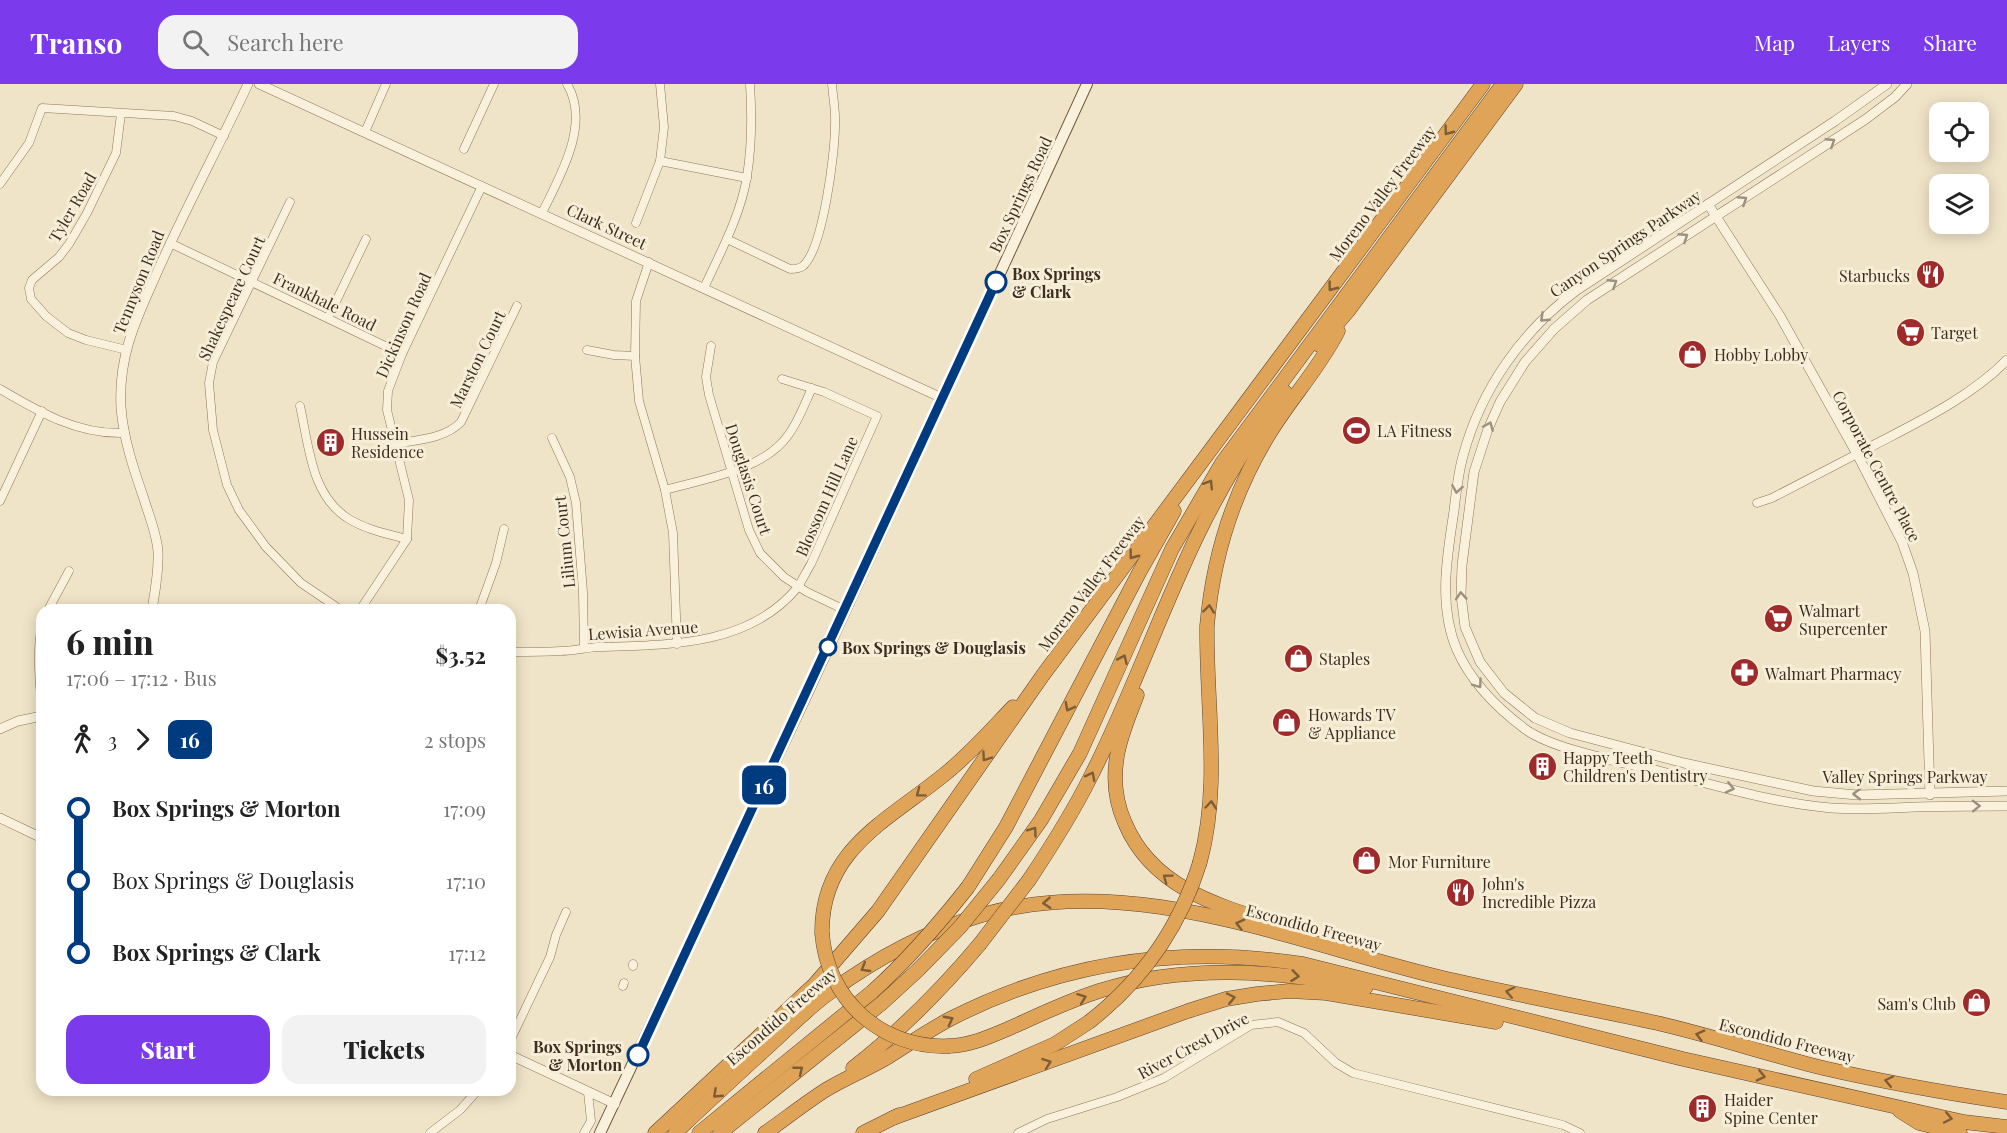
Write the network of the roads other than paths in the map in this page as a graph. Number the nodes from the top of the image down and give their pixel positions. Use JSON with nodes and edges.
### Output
{"nodes":[{"id":1,"x":248,"y":84,"type":"edge"},
{"id":2,"x":259,"y":84,"type":"edge"},
{"id":3,"x":386,"y":84,"type":"edge"},
{"id":4,"x":494,"y":84,"type":"edge"},
{"id":5,"x":567,"y":84,"type":"edge"},
{"id":6,"x":660,"y":84,"type":"edge"},
{"id":7,"x":750,"y":84,"type":"edge"},
{"id":8,"x":832,"y":84,"type":"edge"},
{"id":9,"x":1087,"y":84,"type":"edge"},
{"id":10,"x":1483,"y":84,"type":"edge"},
{"id":11,"x":1503,"y":84,"type":"edge"},
{"id":12,"x":1516,"y":84,"type":"edge"},
{"id":13,"x":1887,"y":84,"type":"edge"},
{"id":14,"x":1907,"y":84,"type":"edge"},
{"id":15,"x":121,"y":114,"type":"junction"},
{"id":16,"x":365,"y":132,"type":"junction"},
{"id":17,"x":224,"y":136,"type":"junction"},
{"id":18,"x":464,"y":149,"type":"dead end"},
{"id":19,"x":660,"y":161,"type":"junction"},
{"id":20,"x":747,"y":178,"type":"junction"},
{"id":21,"x":0,"y":184,"type":"edge"},
{"id":22,"x":482,"y":186,"type":"junction"},
{"id":23,"x":290,"y":202,"type":"dead end"},
{"id":24,"x":1708,"y":204,"type":"junction"},
{"id":25,"x":542,"y":213,"type":"junction"},
{"id":26,"x":1716,"y":217,"type":"junction"},
{"id":27,"x":636,"y":223,"type":"dead end"},
{"id":28,"x":366,"y":239,"type":"dead end"},
{"id":29,"x":727,"y":239,"type":"junction"},
{"id":30,"x":170,"y":243,"type":"junction"},
{"id":31,"x":649,"y":262,"type":"junction"},
{"id":32,"x":252,"y":282,"type":"junction"},
{"id":33,"x":704,"y":288,"type":"junction"},
{"id":34,"x":517,"y":306,"type":"dead end"},
{"id":35,"x":1348,"y":311,"type":"junction"},
{"id":36,"x":328,"y":318,"type":"junction"},
{"id":37,"x":711,"y":346,"type":"dead end"},
{"id":38,"x":127,"y":350,"type":"junction"},
{"id":39,"x":587,"y":350,"type":"dead end"},
{"id":40,"x":402,"y":354,"type":"junction"},
{"id":41,"x":635,"y":356,"type":"junction"},
{"id":42,"x":2007,"y":360,"type":"edge"},
{"id":43,"x":782,"y":379,"type":"dead end"},
{"id":44,"x":812,"y":388,"type":"junction"},
{"id":45,"x":0,"y":389,"type":"edge"},
{"id":46,"x":942,"y":398,"type":"junction"},
{"id":47,"x":300,"y":406,"type":"dead end"},
{"id":48,"x":42,"y":411,"type":"junction"},
{"id":49,"x":125,"y":433,"type":"junction"},
{"id":50,"x":552,"y":438,"type":"dead end"},
{"id":51,"x":394,"y":444,"type":"junction"},
{"id":52,"x":1857,"y":454,"type":"junction"},
{"id":53,"x":1205,"y":457,"type":"junction"},
{"id":54,"x":731,"y":471,"type":"junction"},
{"id":55,"x":665,"y":490,"type":"junction"},
{"id":56,"x":1,"y":496,"type":"edge"},
{"id":57,"x":1757,"y":502,"type":"dead end"},
{"id":58,"x":504,"y":529,"type":"dead end"},
{"id":59,"x":407,"y":539,"type":"junction"},
{"id":60,"x":69,"y":571,"type":"dead end"},
{"id":61,"x":798,"y":586,"type":"junction"},
{"id":62,"x":51,"y":604,"type":"edge"},
{"id":63,"x":153,"y":604,"type":"edge"},
{"id":64,"x":332,"y":604,"type":"edge"},
{"id":65,"x":364,"y":604,"type":"edge"},
{"id":66,"x":481,"y":604,"type":"edge"},
{"id":67,"x":845,"y":610,"type":"junction"},
{"id":68,"x":1465,"y":627,"type":"joint"},
{"id":69,"x":1452,"y":632,"type":"joint"},
{"id":70,"x":676,"y":644,"type":"junction"},
{"id":71,"x":1150,"y":644,"type":"junction"},
{"id":72,"x":584,"y":648,"type":"junction"},
{"id":73,"x":516,"y":652,"type":"edge"},
{"id":74,"x":1044,"y":675,"type":"junction"},
{"id":75,"x":36,"y":717,"type":"edge"},
{"id":76,"x":0,"y":729,"type":"edge"},
{"id":77,"x":2007,"y":790,"type":"edge"},
{"id":78,"x":1930,"y":792,"type":"junction"},
{"id":79,"x":2007,"y":806,"type":"edge"},
{"id":80,"x":1930,"y":807,"type":"junction"},
{"id":81,"x":0,"y":818,"type":"edge"},
{"id":82,"x":36,"y":835,"type":"edge"},
{"id":83,"x":566,"y":912,"type":"dead end"},
{"id":84,"x":1439,"y":977,"type":"junction"},
{"id":85,"x":1462,"y":1005,"type":"junction"},
{"id":86,"x":516,"y":1028,"type":"edge"},
{"id":87,"x":516,"y":1058,"type":"edge"},
{"id":88,"x":1683,"y":1059,"type":"junction"},
{"id":89,"x":825,"y":1090,"type":"junction"},
{"id":90,"x":588,"y":1092,"type":"junction"},
{"id":91,"x":1947,"y":1093,"type":"junction"},
{"id":92,"x":473,"y":1096,"type":"edge"},
{"id":93,"x":2007,"y":1097,"type":"edge"},
{"id":94,"x":2007,"y":1102,"type":"edge"},
{"id":95,"x":615,"y":1104,"type":"junction"},
{"id":96,"x":1890,"y":1105,"type":"junction"},
{"id":97,"x":893,"y":1118,"type":"junction"},
{"id":98,"x":2007,"y":1127,"type":"edge"},
{"id":99,"x":430,"y":1133,"type":"edge"},
{"id":100,"x":584,"y":1133,"type":"edge"},
{"id":101,"x":600,"y":1133,"type":"edge"},
{"id":102,"x":655,"y":1133,"type":"edge"},
{"id":103,"x":675,"y":1133,"type":"edge"},
{"id":104,"x":699,"y":1133,"type":"edge"},
{"id":105,"x":720,"y":1133,"type":"edge"},
{"id":106,"x":765,"y":1133,"type":"edge"},
{"id":107,"x":863,"y":1133,"type":"edge"},
{"id":108,"x":1018,"y":1133,"type":"edge"},
{"id":109,"x":1580,"y":1133,"type":"edge"},
{"id":110,"x":1960,"y":1133,"type":"edge"}],
"edges":[{"from":1,"to":17,"type":"street","name":"Tennyson Road"},
{"from":2,"to":16,"type":"street","name":"Clark Street"},
{"from":3,"to":16,"type":"street"},
{"from":4,"to":18,"type":"street"},
{"from":5,"to":25,"type":"street"},
{"from":6,"to":19,"type":"street"},
{"from":7,"to":20,"type":"street"},
{"from":8,"to":29,"type":"street"},
{"from":9,"to":46,"type":"main road","name":"Box Springs Road"},
{"from":10,"to":53,"type":"highway","name":"Moreno Valley Freeway","one_way":true},
{"from":105,"to":11,"type":"highway","one_way":true,"bridge":true},
{"from":12,"to":35,"type":"highway"},
{"from":13,"to":24,"type":"street","name":"Canyon Springs Parkway"},
{"from":26,"to":14,"type":"street","name":"Canyon Springs Parkway","one_way":true},
{"from":15,"to":17,"type":"street"},
{"from":15,"to":21,"type":"street"},
{"from":15,"to":38,"type":"street","name":"Tyler Road"},
{"from":16,"to":22,"type":"street","name":"Clark Street"},
{"from":17,"to":30,"type":"street","name":"Tennyson Road"},
{"from":19,"to":20,"type":"street"},
{"from":19,"to":27,"type":"street"},
{"from":20,"to":29,"type":"street"},
{"from":22,"to":25,"type":"street","name":"Clark Street"},
{"from":22,"to":40,"type":"street","name":"Dickinson Road"},
{"from":23,"to":32,"type":"street","name":"Shakespeare Court"},
{"from":24,"to":26,"type":"street","name":"Corporate Centre Place"},
{"from":24,"to":69,"type":"street","name":"Canyon Springs Parkway","one_way":true},
{"from":25,"to":31,"type":"street","name":"Clark Street"},
{"from":26,"to":52,"type":"street","name":"Corporate Centre Place"},
{"from":68,"to":26,"type":"street","name":"Canyon Springs Parkway","one_way":true},
{"from":28,"to":36,"type":"street"},
{"from":29,"to":33,"type":"street"},
{"from":30,"to":32,"type":"street","name":"Frankhale Road"},
{"from":30,"to":38,"type":"street","name":"Tennyson Road"},
{"from":31,"to":33,"type":"street","name":"Clark Street"},
{"from":31,"to":41,"type":"street"},
{"from":32,"to":36,"type":"street","name":"Frankhale Road"},
{"from":32,"to":64,"type":"street","name":"Shakespeare Court"},
{"from":33,"to":46,"type":"street","name":"Clark Street"},
{"from":34,"to":51,"type":"street","name":"Marston Court"},
{"from":35,"to":71,"type":"highway"},
{"from":97,"to":35,"type":"highway","one_way":true,"bridge":true},
{"from":36,"to":40,"type":"street","name":"Frankhale Road"},
{"from":37,"to":54,"type":"street","name":"Douglasis Court"},
{"from":38,"to":49,"type":"street","name":"Tennyson Road"},
{"from":39,"to":41,"type":"street"},
{"from":40,"to":51,"type":"street","name":"Dickinson Road"},
{"from":41,"to":55,"type":"street"},
{"from":42,"to":52,"type":"street"},
{"from":43,"to":44,"type":"street"},
{"from":44,"to":54,"type":"street"},
{"from":44,"to":61,"type":"street","name":"Blossom Hill Lane"},
{"from":45,"to":48,"type":"street"},
{"from":46,"to":67,"type":"main road","name":"Box Springs Road"},
{"from":47,"to":59,"type":"street"},
{"from":48,"to":49,"type":"street"},
{"from":48,"to":56,"type":"street"},
{"from":49,"to":63,"type":"street","name":"Tennyson Road"},
{"from":50,"to":72,"type":"street","name":"Lilium Court"},
{"from":51,"to":59,"type":"street","name":"Dickinson Road"},
{"from":52,"to":57,"type":"street"},
{"from":52,"to":78,"type":"street","name":"Corporate Centre Place"},
{"from":53,"to":74,"type":"highway","name":"Moreno Valley Freeway","one_way":true},
{"from":53,"to":104,"type":"highway","one_way":true,"bridge":true},
{"from":54,"to":55,"type":"street"},
{"from":54,"to":61,"type":"street","name":"Douglasis Court"},
{"from":55,"to":70,"type":"street"},
{"from":58,"to":66,"type":"street"},
{"from":59,"to":65,"type":"street"},
{"from":60,"to":62,"type":"street"},
{"from":61,"to":67,"type":"street","name":"Douglasis Court"},
{"from":61,"to":70,"type":"street","name":"Lewisia Avenue"},
{"from":67,"to":95,"type":"main road","name":"Box Springs Road"},
{"from":78,"to":68,"type":"street","name":"Valley Springs Parkway","one_way":true},
{"from":69,"to":80,"type":"street","name":"Valley Springs Parkway","one_way":true},
{"from":70,"to":72,"type":"street","name":"Lewisia Avenue"},
{"from":84,"to":71,"type":"highway","one_way":true},
{"from":89,"to":71,"type":"highway","one_way":true,"bridge":true},
{"from":72,"to":73,"type":"street","name":"Lewisia Avenue"},
{"from":74,"to":85,"type":"highway","one_way":true,"bridge":true},
{"from":74,"to":102,"type":"highway","name":"Moreno Valley Freeway","one_way":true},
{"from":75,"to":76,"type":"street"},
{"from":77,"to":78,"type":"street","name":"Valley Springs Parkway"},
{"from":78,"to":80,"type":"street","name":"Corporate Centre Place"},
{"from":80,"to":79,"type":"street","name":"Valley Springs Parkway","one_way":true},
{"from":81,"to":82,"type":"street"},
{"from":83,"to":86,"type":"street"},
{"from":91,"to":84,"type":"highway","name":"Escondido Freeway","one_way":true},
{"from":84,"to":103,"type":"highway","name":"Escondido Freeway","one_way":true},
{"from":85,"to":88,"type":"highway"},
{"from":89,"to":85,"type":"highway","one_way":true},
{"from":87,"to":90,"type":"street"},
{"from":88,"to":96,"type":"highway","one_way":true},
{"from":97,"to":88,"type":"highway","one_way":true},
{"from":89,"to":106,"type":"highway"},
{"from":90,"to":95,"type":"street"},
{"from":90,"to":100,"type":"street"},
{"from":91,"to":93,"type":"highway"},
{"from":91,"to":94,"type":"highway","name":"Escondido Freeway"},
{"from":92,"to":99,"type":"street"},
{"from":95,"to":101,"type":"main road","name":"Box Springs Road"},
{"from":96,"to":98,"type":"highway","one_way":true},
{"from":96,"to":110,"type":"highway"},
{"from":97,"to":107,"type":"highway"},
{"from":108,"to":109,"type":"street","name":"River Crest Drive"}]}
